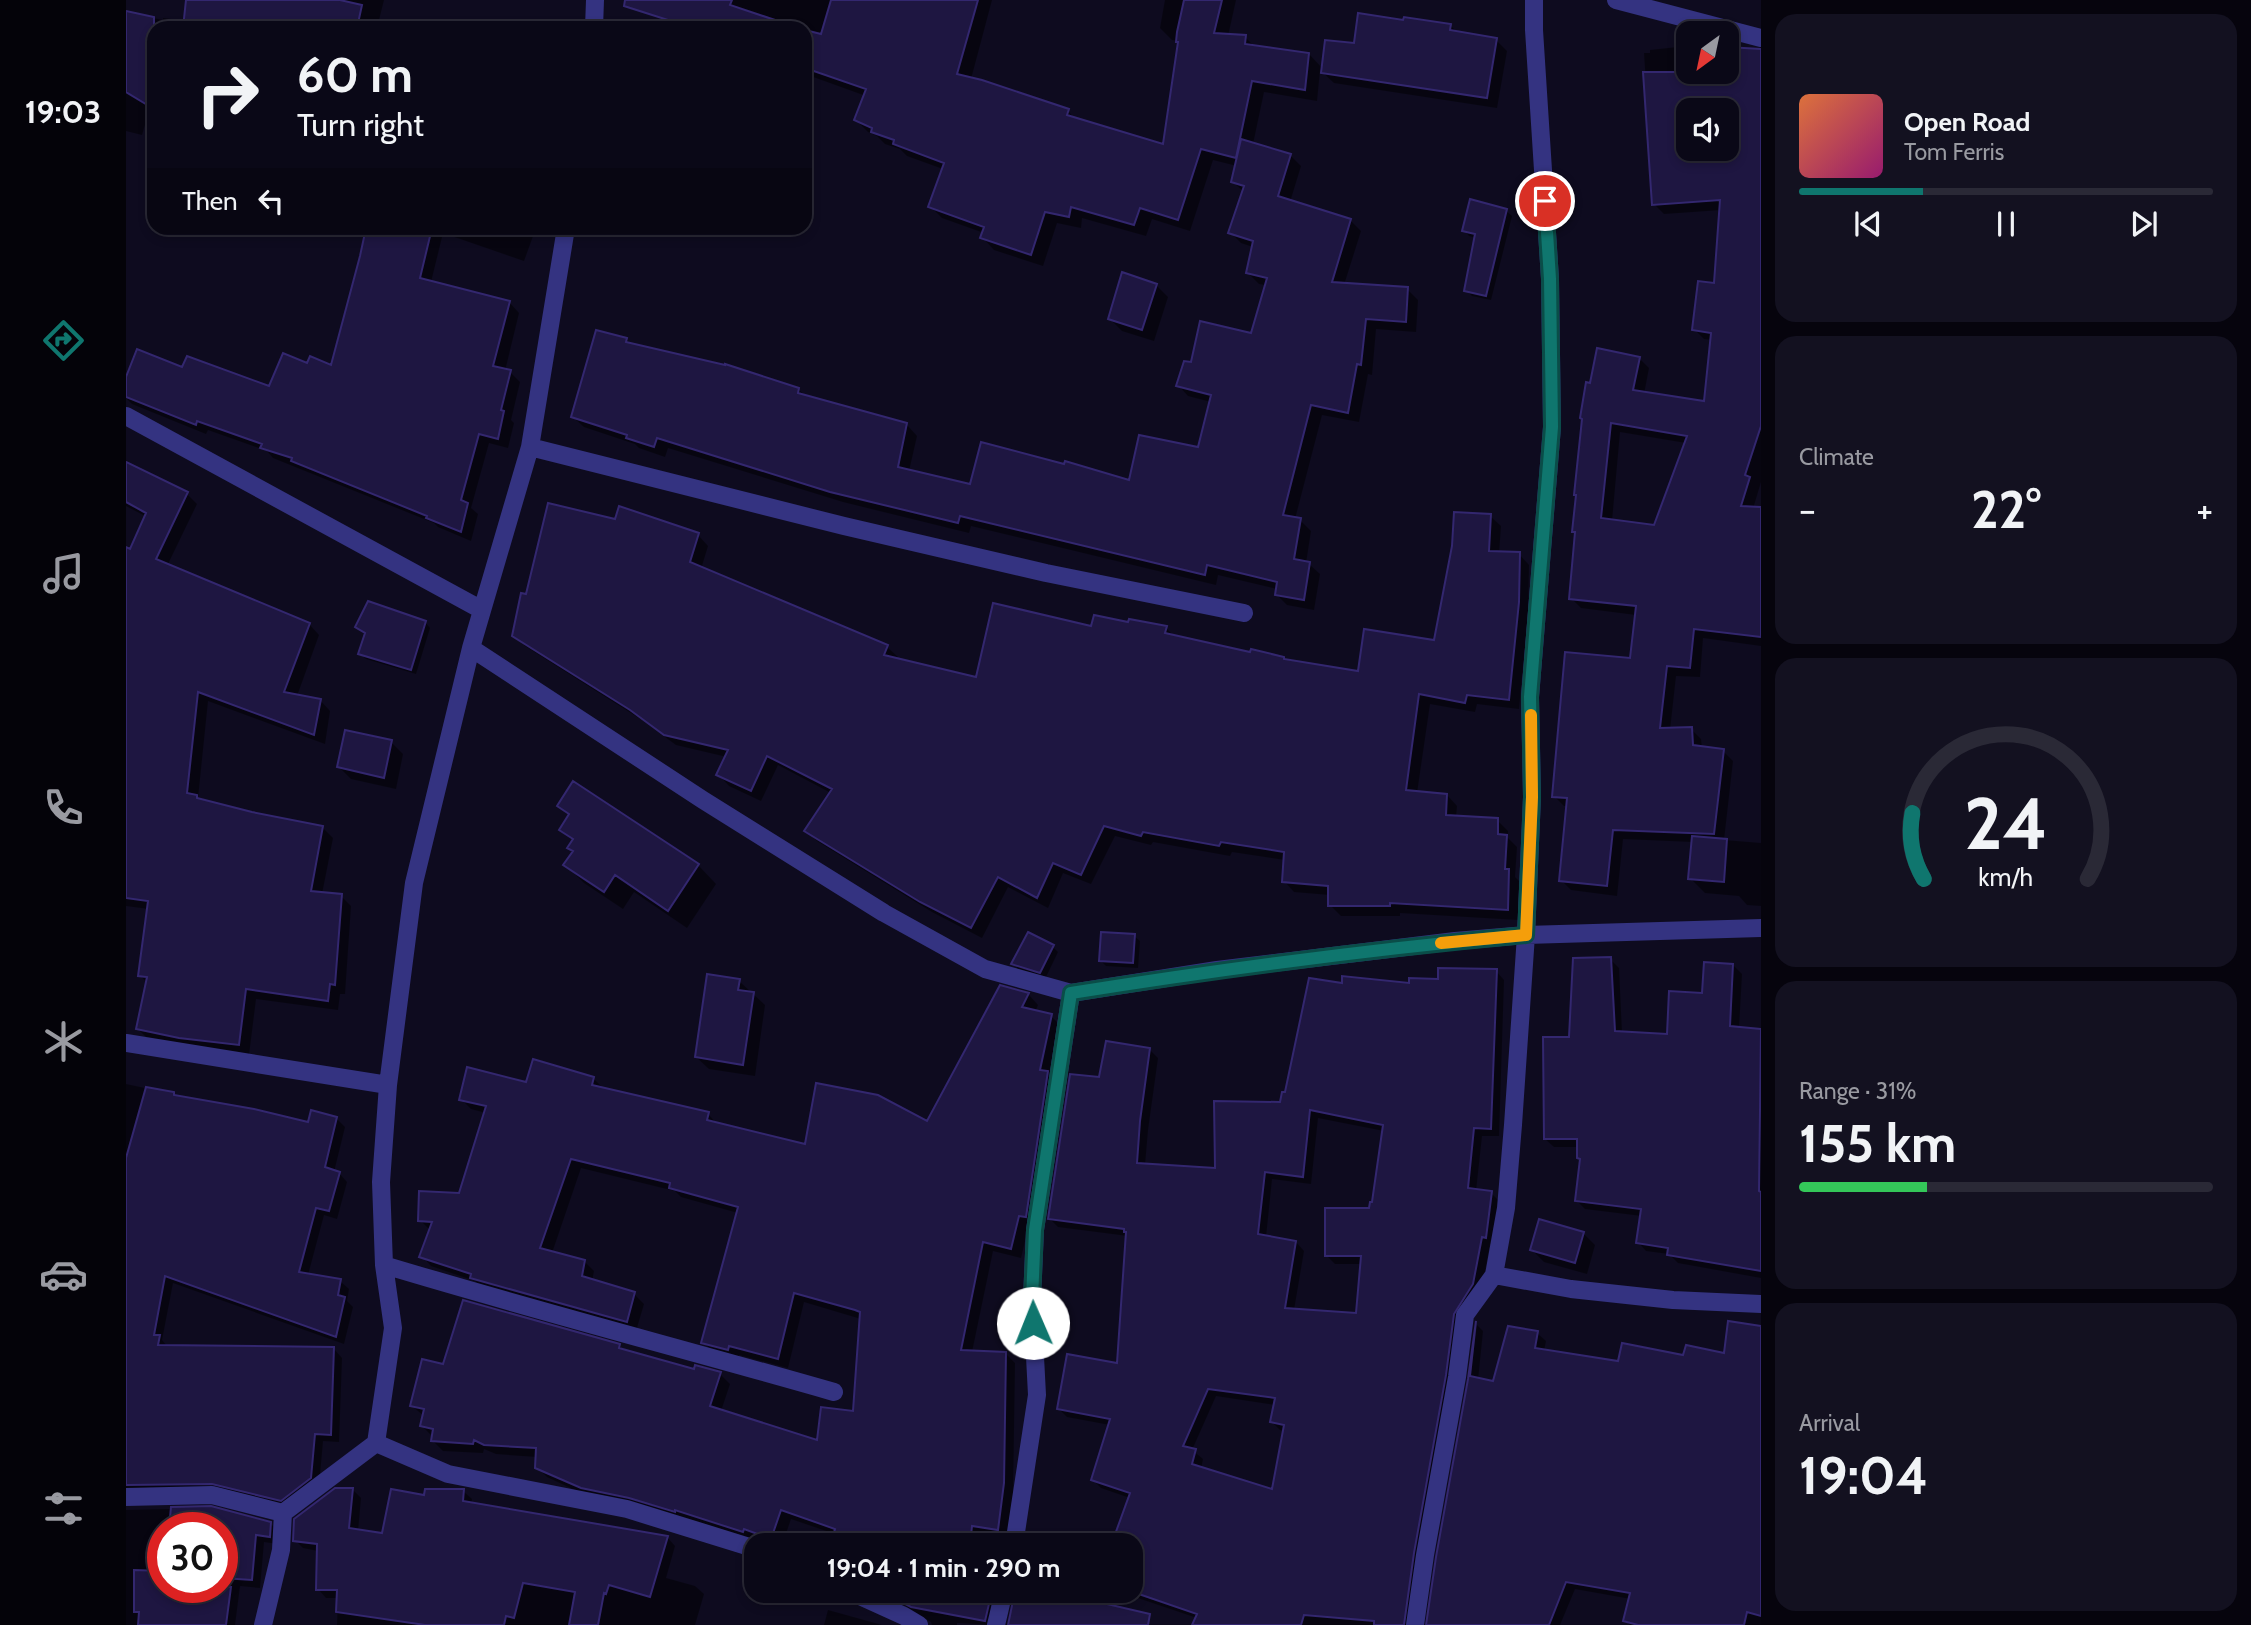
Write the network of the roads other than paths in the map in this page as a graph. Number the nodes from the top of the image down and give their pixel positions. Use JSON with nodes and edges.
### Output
{"nodes":[{"id":1,"x":595,"y":0,"type":"edge"},
{"id":2,"x":1534,"y":0,"type":"edge"},
{"id":3,"x":1616,"y":0,"type":"edge"},
{"id":4,"x":594,"y":21,"type":"edge"},
{"id":5,"x":1761,"y":38,"type":"edge"},
{"id":6,"x":565,"y":235,"type":"edge"},
{"id":7,"x":126,"y":416,"type":"edge"},
{"id":8,"x":530,"y":447,"type":"junction"},
{"id":9,"x":482,"y":610,"type":"junction"},
{"id":10,"x":1244,"y":613,"type":"dead end"},
{"id":11,"x":471,"y":648,"type":"junction"},
{"id":12,"x":1761,"y":928,"type":"edge"},
{"id":13,"x":1526,"y":935,"type":"junction"},
{"id":14,"x":1071,"y":993,"type":"junction"},
{"id":15,"x":126,"y":1043,"type":"edge"},
{"id":16,"x":388,"y":1085,"type":"junction"},
{"id":17,"x":384,"y":1265,"type":"junction"},
{"id":18,"x":1494,"y":1275,"type":"junction"},
{"id":19,"x":1761,"y":1304,"type":"edge"},
{"id":20,"x":834,"y":1392,"type":"dead end"},
{"id":21,"x":376,"y":1443,"type":"junction"},
{"id":22,"x":126,"y":1497,"type":"edge"},
{"id":23,"x":283,"y":1513,"type":"junction"},
{"id":24,"x":1016,"y":1533,"type":"edge"},
{"id":25,"x":744,"y":1545,"type":"edge"},
{"id":26,"x":875,"y":1603,"type":"edge"},
{"id":27,"x":1001,"y":1603,"type":"edge"},
{"id":28,"x":263,"y":1625,"type":"edge"},
{"id":29,"x":919,"y":1625,"type":"edge"},
{"id":30,"x":996,"y":1625,"type":"edge"},
{"id":31,"x":1415,"y":1625,"type":"edge"}],
"edges":[{"from":1,"to":4,"type":"street"},
{"from":2,"to":13,"type":"street"},
{"from":3,"to":5,"type":"street"},
{"from":6,"to":8,"type":"street"},
{"from":7,"to":9,"type":"street"},
{"from":8,"to":9,"type":"street"},
{"from":8,"to":10,"type":"street"},
{"from":9,"to":11,"type":"street"},
{"from":11,"to":14,"type":"street"},
{"from":11,"to":16,"type":"street"},
{"from":12,"to":13,"type":"street"},
{"from":13,"to":14,"type":"street"},
{"from":13,"to":18,"type":"street"},
{"from":14,"to":24,"type":"street"},
{"from":15,"to":16,"type":"street"},
{"from":16,"to":17,"type":"street"},
{"from":17,"to":20,"type":"street"},
{"from":17,"to":21,"type":"street"},
{"from":18,"to":19,"type":"street"},
{"from":18,"to":31,"type":"street"},
{"from":21,"to":23,"type":"street"},
{"from":21,"to":25,"type":"street"},
{"from":22,"to":23,"type":"street"},
{"from":23,"to":28,"type":"street"},
{"from":26,"to":29,"type":"street"},
{"from":27,"to":30,"type":"street"}]}
